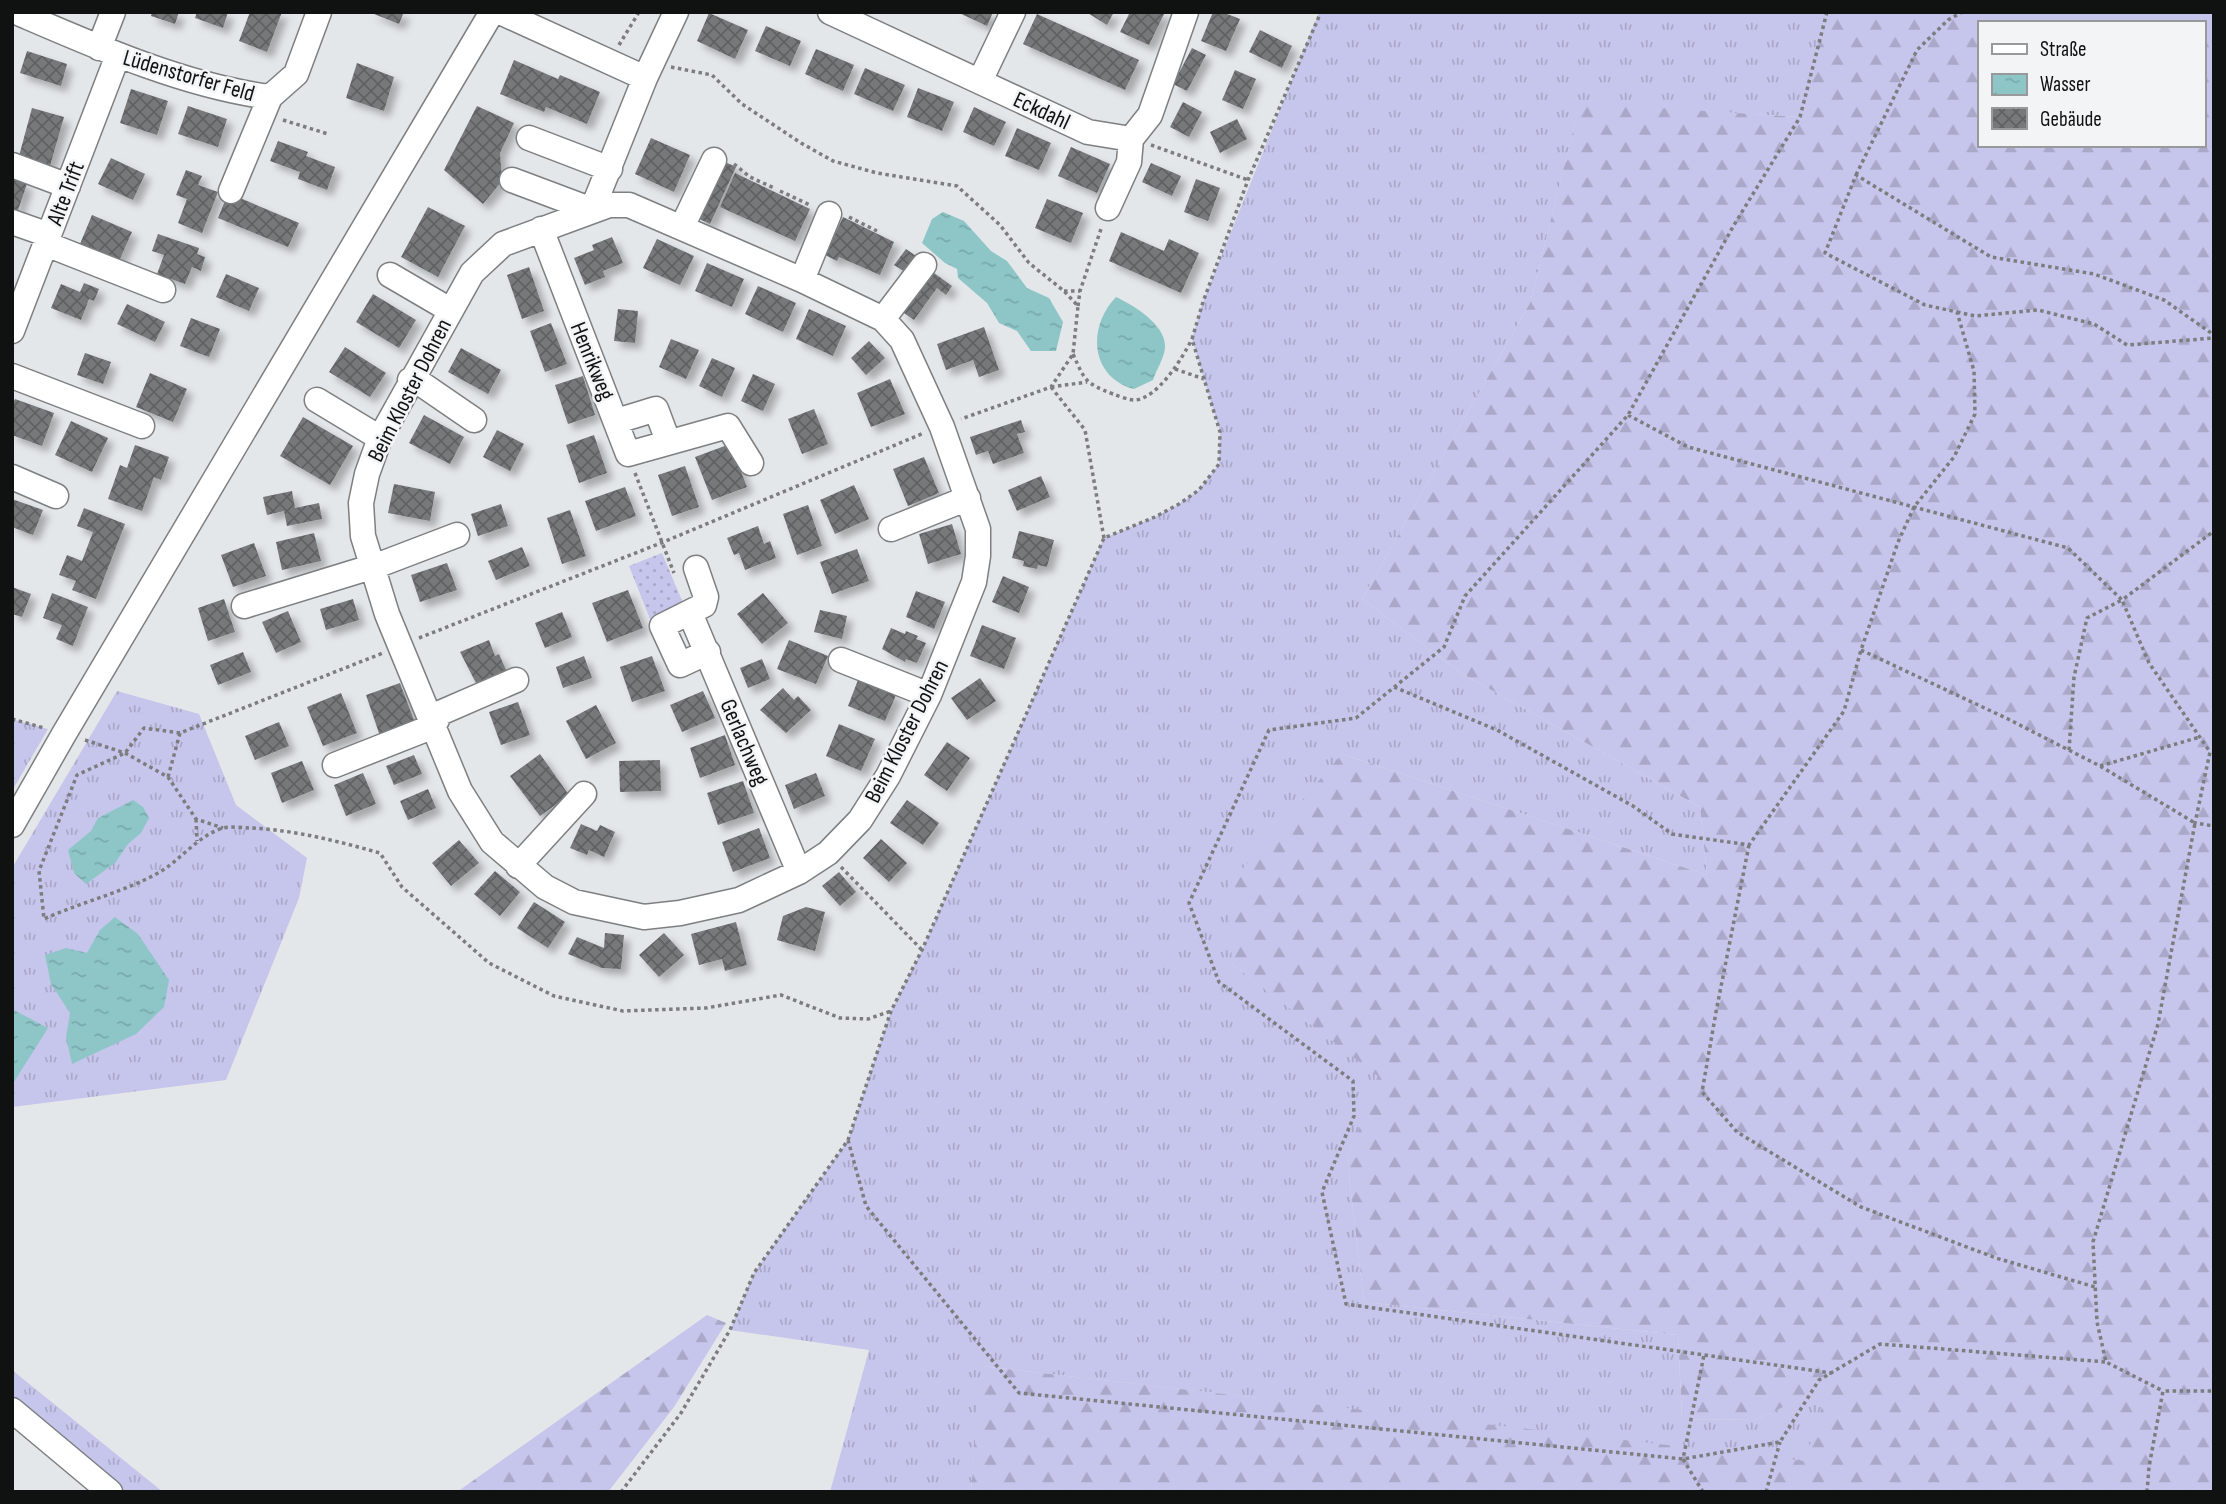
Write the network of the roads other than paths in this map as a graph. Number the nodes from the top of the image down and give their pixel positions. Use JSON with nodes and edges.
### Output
{"nodes":[{"id":1,"x":16,"y":12,"type":"edge"},
{"id":2,"x":113,"y":12,"type":"edge"},
{"id":3,"x":319,"y":12,"type":"edge"},
{"id":4,"x":492,"y":12,"type":"edge"},
{"id":5,"x":500,"y":12,"type":"edge"},
{"id":6,"x":676,"y":12,"type":"edge"},
{"id":7,"x":830,"y":12,"type":"edge"},
{"id":8,"x":1013,"y":12,"type":"edge"},
{"id":9,"x":1186,"y":12,"type":"edge"},
{"id":10,"x":876,"y":21,"type":"edge"},
{"id":11,"x":109,"y":51,"type":"junction"},
{"id":12,"x":648,"y":71,"type":"junction"},
{"id":13,"x":980,"y":81,"type":"junction"},
{"id":14,"x":267,"y":105,"type":"junction"},
{"id":15,"x":528,"y":138,"type":"dead end"},
{"id":16,"x":1131,"y":138,"type":"junction"},
{"id":17,"x":714,"y":160,"type":"road end"},
{"id":18,"x":12,"y":165,"type":"edge"},
{"id":19,"x":610,"y":169,"type":"junction"},
{"id":20,"x":512,"y":180,"type":"dead end"},
{"id":21,"x":68,"y":186,"type":"junction"},
{"id":22,"x":231,"y":191,"type":"dead end"},
{"id":23,"x":1108,"y":208,"type":"road end"},
{"id":24,"x":592,"y":209,"type":"junction"},
{"id":25,"x":830,"y":214,"type":"road end"},
{"id":26,"x":12,"y":222,"type":"edge"},
{"id":27,"x":682,"y":228,"type":"junction"},
{"id":28,"x":541,"y":229,"type":"junction"},
{"id":29,"x":48,"y":239,"type":"junction"},
{"id":30,"x":924,"y":265,"type":"dead end"},
{"id":31,"x":390,"y":275,"type":"dead end"},
{"id":32,"x":802,"y":280,"type":"junction"},
{"id":33,"x":163,"y":290,"type":"dead end"},
{"id":34,"x":450,"y":310,"type":"junction"},
{"id":35,"x":883,"y":319,"type":"junction"},
{"id":36,"x":12,"y":331,"type":"edge"},
{"id":37,"x":12,"y":376,"type":"edge"},
{"id":38,"x":410,"y":380,"type":"junction"},
{"id":39,"x":317,"y":400,"type":"dead end"},
{"id":40,"x":474,"y":420,"type":"dead end"},
{"id":41,"x":617,"y":421,"type":"junction"},
{"id":42,"x":142,"y":425,"type":"dead end"},
{"id":43,"x":380,"y":438,"type":"junction"},
{"id":44,"x":668,"y":441,"type":"junction"},
{"id":45,"x":751,"y":463,"type":"dead end"},
{"id":46,"x":12,"y":477,"type":"edge"},
{"id":47,"x":56,"y":496,"type":"dead end"},
{"id":48,"x":968,"y":498,"type":"junction"},
{"id":49,"x":891,"y":528,"type":"dead end"},
{"id":50,"x":457,"y":535,"type":"dead end"},
{"id":51,"x":372,"y":567,"type":"junction"},
{"id":52,"x":686,"y":573,"type":"road end"},
{"id":53,"x":244,"y":606,"type":"dead end"},
{"id":54,"x":841,"y":660,"type":"dead end"},
{"id":55,"x":516,"y":681,"type":"dead end"},
{"id":56,"x":929,"y":695,"type":"junction"},
{"id":57,"x":434,"y":726,"type":"junction"},
{"id":58,"x":335,"y":765,"type":"dead end"},
{"id":59,"x":584,"y":794,"type":"dead end"},
{"id":60,"x":12,"y":825,"type":"edge"},
{"id":61,"x":518,"y":866,"type":"junction"},
{"id":62,"x":799,"y":872,"type":"junction"},
{"id":63,"x":12,"y":1410,"type":"edge"},
{"id":64,"x":110,"y":1492,"type":"edge"}],
"edges":[{"from":1,"to":11,"type":"street","name":"Lüdenstorfer Feld"},
{"from":2,"to":11,"type":"street","name":"Alte Trift"},
{"from":3,"to":14,"type":"street","name":"Lüdenstorfer Feld"},
{"from":4,"to":60,"type":"street"},
{"from":5,"to":12,"type":"street"},
{"from":6,"to":12,"type":"street"},
{"from":7,"to":10,"type":"street","name":"Eckdahl"},
{"from":8,"to":13,"type":"street"},
{"from":9,"to":16,"type":"street"},
{"from":10,"to":13,"type":"street","name":"Eckdahl"},
{"from":11,"to":14,"type":"street","name":"Lüdenstorfer Feld"},
{"from":11,"to":21,"type":"street","name":"Alte Trift"},
{"from":12,"to":19,"type":"street"},
{"from":13,"to":16,"type":"street","name":"Eckdahl"},
{"from":14,"to":22,"type":"street"},
{"from":15,"to":19,"type":"street"},
{"from":16,"to":23,"type":"street"},
{"from":17,"to":27,"type":"street"},
{"from":18,"to":21,"type":"street"},
{"from":19,"to":24,"type":"street"},
{"from":20,"to":24,"type":"street"},
{"from":21,"to":29,"type":"street","name":"Alte Trift"},
{"from":24,"to":27,"type":"street","name":"Beim Kloster Dohren"},
{"from":24,"to":28,"type":"street","name":"Beim Kloster Dohren"},
{"from":25,"to":32,"type":"street"},
{"from":26,"to":29,"type":"street"},
{"from":27,"to":32,"type":"street","name":"Beim Kloster Dohren"},
{"from":28,"to":34,"type":"street","name":"Beim Kloster Dohren"},
{"from":28,"to":41,"type":"street","name":"Henrikweg"},
{"from":29,"to":33,"type":"street"},
{"from":29,"to":36,"type":"street","name":"Alte Trift"},
{"from":30,"to":35,"type":"street"},
{"from":31,"to":34,"type":"street"},
{"from":32,"to":35,"type":"street","name":"Beim Kloster Dohren"},
{"from":34,"to":38,"type":"street","name":"Beim Kloster Dohren"},
{"from":35,"to":48,"type":"street","name":"Beim Kloster Dohren"},
{"from":37,"to":42,"type":"street"},
{"from":38,"to":40,"type":"street"},
{"from":38,"to":43,"type":"street","name":"Beim Kloster Dohren"},
{"from":39,"to":43,"type":"street"},
{"from":41,"to":44,"type":"street"},
{"from":41,"to":44,"type":"street","name":"Henrikweg"},
{"from":43,"to":51,"type":"street","name":"Beim Kloster Dohren"},
{"from":44,"to":45,"type":"street"},
{"from":46,"to":47,"type":"street"},
{"from":48,"to":49,"type":"street"},
{"from":48,"to":56,"type":"street","name":"Beim Kloster Dohren"},
{"from":50,"to":51,"type":"street"},
{"from":51,"to":53,"type":"street"},
{"from":51,"to":57,"type":"street","name":"Beim Kloster Dohren"},
{"from":52,"to":62,"type":"street","name":"Gerlachweg"},
{"from":54,"to":56,"type":"street"},
{"from":55,"to":57,"type":"street"},
{"from":56,"to":62,"type":"street","name":"Beim Kloster Dohren"},
{"from":57,"to":58,"type":"street"},
{"from":57,"to":61,"type":"street","name":"Beim Kloster Dohren"},
{"from":59,"to":61,"type":"street"},
{"from":61,"to":62,"type":"street","name":"Beim Kloster Dohren"},
{"from":63,"to":64,"type":"street"}]}
